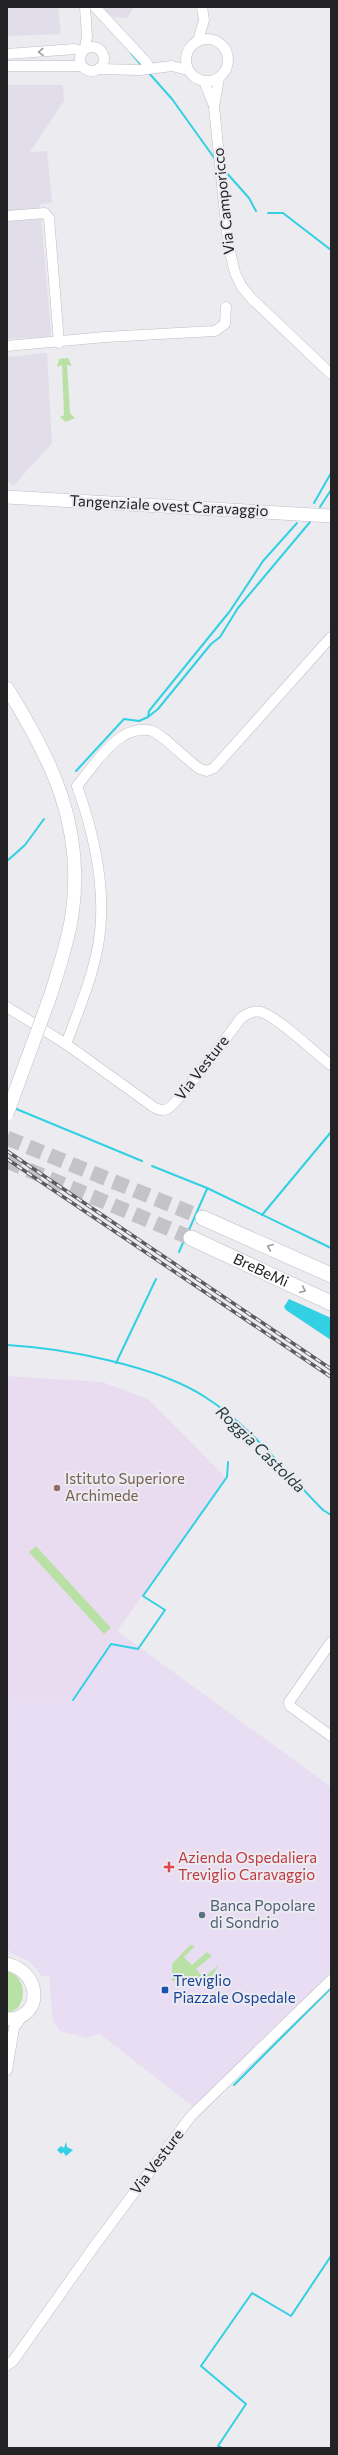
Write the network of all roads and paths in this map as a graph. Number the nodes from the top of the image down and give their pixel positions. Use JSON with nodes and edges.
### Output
{"nodes":[{"id":1,"x":85,"y":7,"type":"edge"},
{"id":2,"x":95,"y":7,"type":"edge"},
{"id":3,"x":202,"y":7,"type":"edge"},
{"id":4,"x":204,"y":20,"type":"junction"},
{"id":5,"x":87,"y":36,"type":"junction"},
{"id":6,"x":198,"y":41,"type":"junction"},
{"id":7,"x":215,"y":41,"type":"junction"},
{"id":8,"x":96,"y":47,"type":"junction"},
{"id":9,"x":84,"y":50,"type":"junction"},
{"id":10,"x":7,"y":54,"type":"edge"},
{"id":11,"x":186,"y":58,"type":"junction"},
{"id":12,"x":104,"y":59,"type":"junction"},
{"id":13,"x":147,"y":63,"type":"dead end"},
{"id":14,"x":7,"y":66,"type":"edge"},
{"id":15,"x":81,"y":66,"type":"junction"},
{"id":16,"x":172,"y":66,"type":"junction"},
{"id":17,"x":99,"y":69,"type":"junction"},
{"id":18,"x":188,"y":70,"type":"junction"},
{"id":19,"x":124,"y":71,"type":"junction"},
{"id":20,"x":219,"y":78,"type":"junction"},
{"id":21,"x":204,"y":81,"type":"junction"},
{"id":22,"x":214,"y":108,"type":"junction"},
{"id":23,"x":7,"y":216,"type":"edge"},
{"id":24,"x":226,"y":307,"type":"dead end"},
{"id":25,"x":59,"y":343,"type":"junction"},
{"id":26,"x":7,"y":346,"type":"edge"},
{"id":27,"x":331,"y":374,"type":"edge"},
{"id":28,"x":7,"y":497,"type":"edge"},
{"id":29,"x":331,"y":516,"type":"edge"},
{"id":30,"x":331,"y":637,"type":"edge"},
{"id":31,"x":7,"y":688,"type":"edge"},
{"id":32,"x":7,"y":1007,"type":"edge"},
{"id":33,"x":66,"y":1044,"type":"junction"},
{"id":34,"x":331,"y":1065,"type":"edge"},
{"id":35,"x":7,"y":1114,"type":"edge"},
{"id":36,"x":203,"y":1218,"type":"tunnel mouth"},
{"id":37,"x":192,"y":1238,"type":"tunnel mouth"},
{"id":38,"x":331,"y":1274,"type":"edge"},
{"id":39,"x":331,"y":1303,"type":"edge"},
{"id":40,"x":331,"y":1642,"type":"edge"},
{"id":41,"x":331,"y":1736,"type":"edge"},
{"id":42,"x":7,"y":1964,"type":"edge"},
{"id":43,"x":331,"y":1980,"type":"edge"},
{"id":44,"x":23,"y":2015,"type":"junction"},
{"id":45,"x":7,"y":2019,"type":"edge"},
{"id":46,"x":7,"y":2022,"type":"edge"},
{"id":47,"x":11,"y":2042,"type":"junction"},
{"id":48,"x":7,"y":2070,"type":"edge"},
{"id":49,"x":7,"y":2365,"type":"edge"}],
"edges":[{"from":1,"to":5,"type":"street"},
{"from":2,"to":13,"type":"street"},
{"from":3,"to":4,"type":"street"},
{"from":4,"to":6,"type":"street"},
{"from":4,"to":7,"type":"street"},
{"from":5,"to":8,"type":"street"},
{"from":5,"to":9,"type":"street"},
{"from":6,"to":7,"type":"street"},
{"from":6,"to":11,"type":"street"},
{"from":7,"to":20,"type":"street"},
{"from":8,"to":9,"type":"street"},
{"from":8,"to":12,"type":"street"},
{"from":9,"to":10,"type":"street","one_way":true},
{"from":9,"to":15,"type":"street"},
{"from":11,"to":16,"type":"street"},
{"from":11,"to":18,"type":"street"},
{"from":12,"to":17,"type":"street"},
{"from":12,"to":19,"type":"street"},
{"from":14,"to":15,"type":"street"},
{"from":15,"to":17,"type":"street"},
{"from":16,"to":18,"type":"street"},
{"from":16,"to":19,"type":"street"},
{"from":17,"to":19,"type":"street"},
{"from":18,"to":21,"type":"street"},
{"from":20,"to":21,"type":"street"},
{"from":20,"to":22,"type":"street","name":"Via Camporicco"},
{"from":21,"to":22,"type":"street","name":"Via Camporicco"},
{"from":22,"to":27,"type":"street","name":"Via Camporicco"},
{"from":23,"to":25,"type":"street"},
{"from":24,"to":25,"type":"street"},
{"from":25,"to":26,"type":"street"},
{"from":28,"to":29,"type":"main road","name":"Tangenziale ovest Caravaggio"},
{"from":30,"to":33,"type":"street"},
{"from":31,"to":35,"type":"main road","bridge":true},
{"from":32,"to":33,"type":"street","name":"Via Vesture"},
{"from":33,"to":34,"type":"street","name":"Via Vesture"},
{"from":38,"to":36,"type":"highway","name":"BreBeMi","one_way":true},
{"from":37,"to":39,"type":"highway","name":"BreBeMi","one_way":true},
{"from":40,"to":41,"type":"street"},
{"from":42,"to":44,"type":"main road"},
{"from":43,"to":49,"type":"street","name":"Via Vesture"},
{"from":44,"to":45,"type":"main road"},
{"from":44,"to":47,"type":"street"},
{"from":46,"to":47,"type":"street"},
{"from":47,"to":48,"type":"street"}]}
